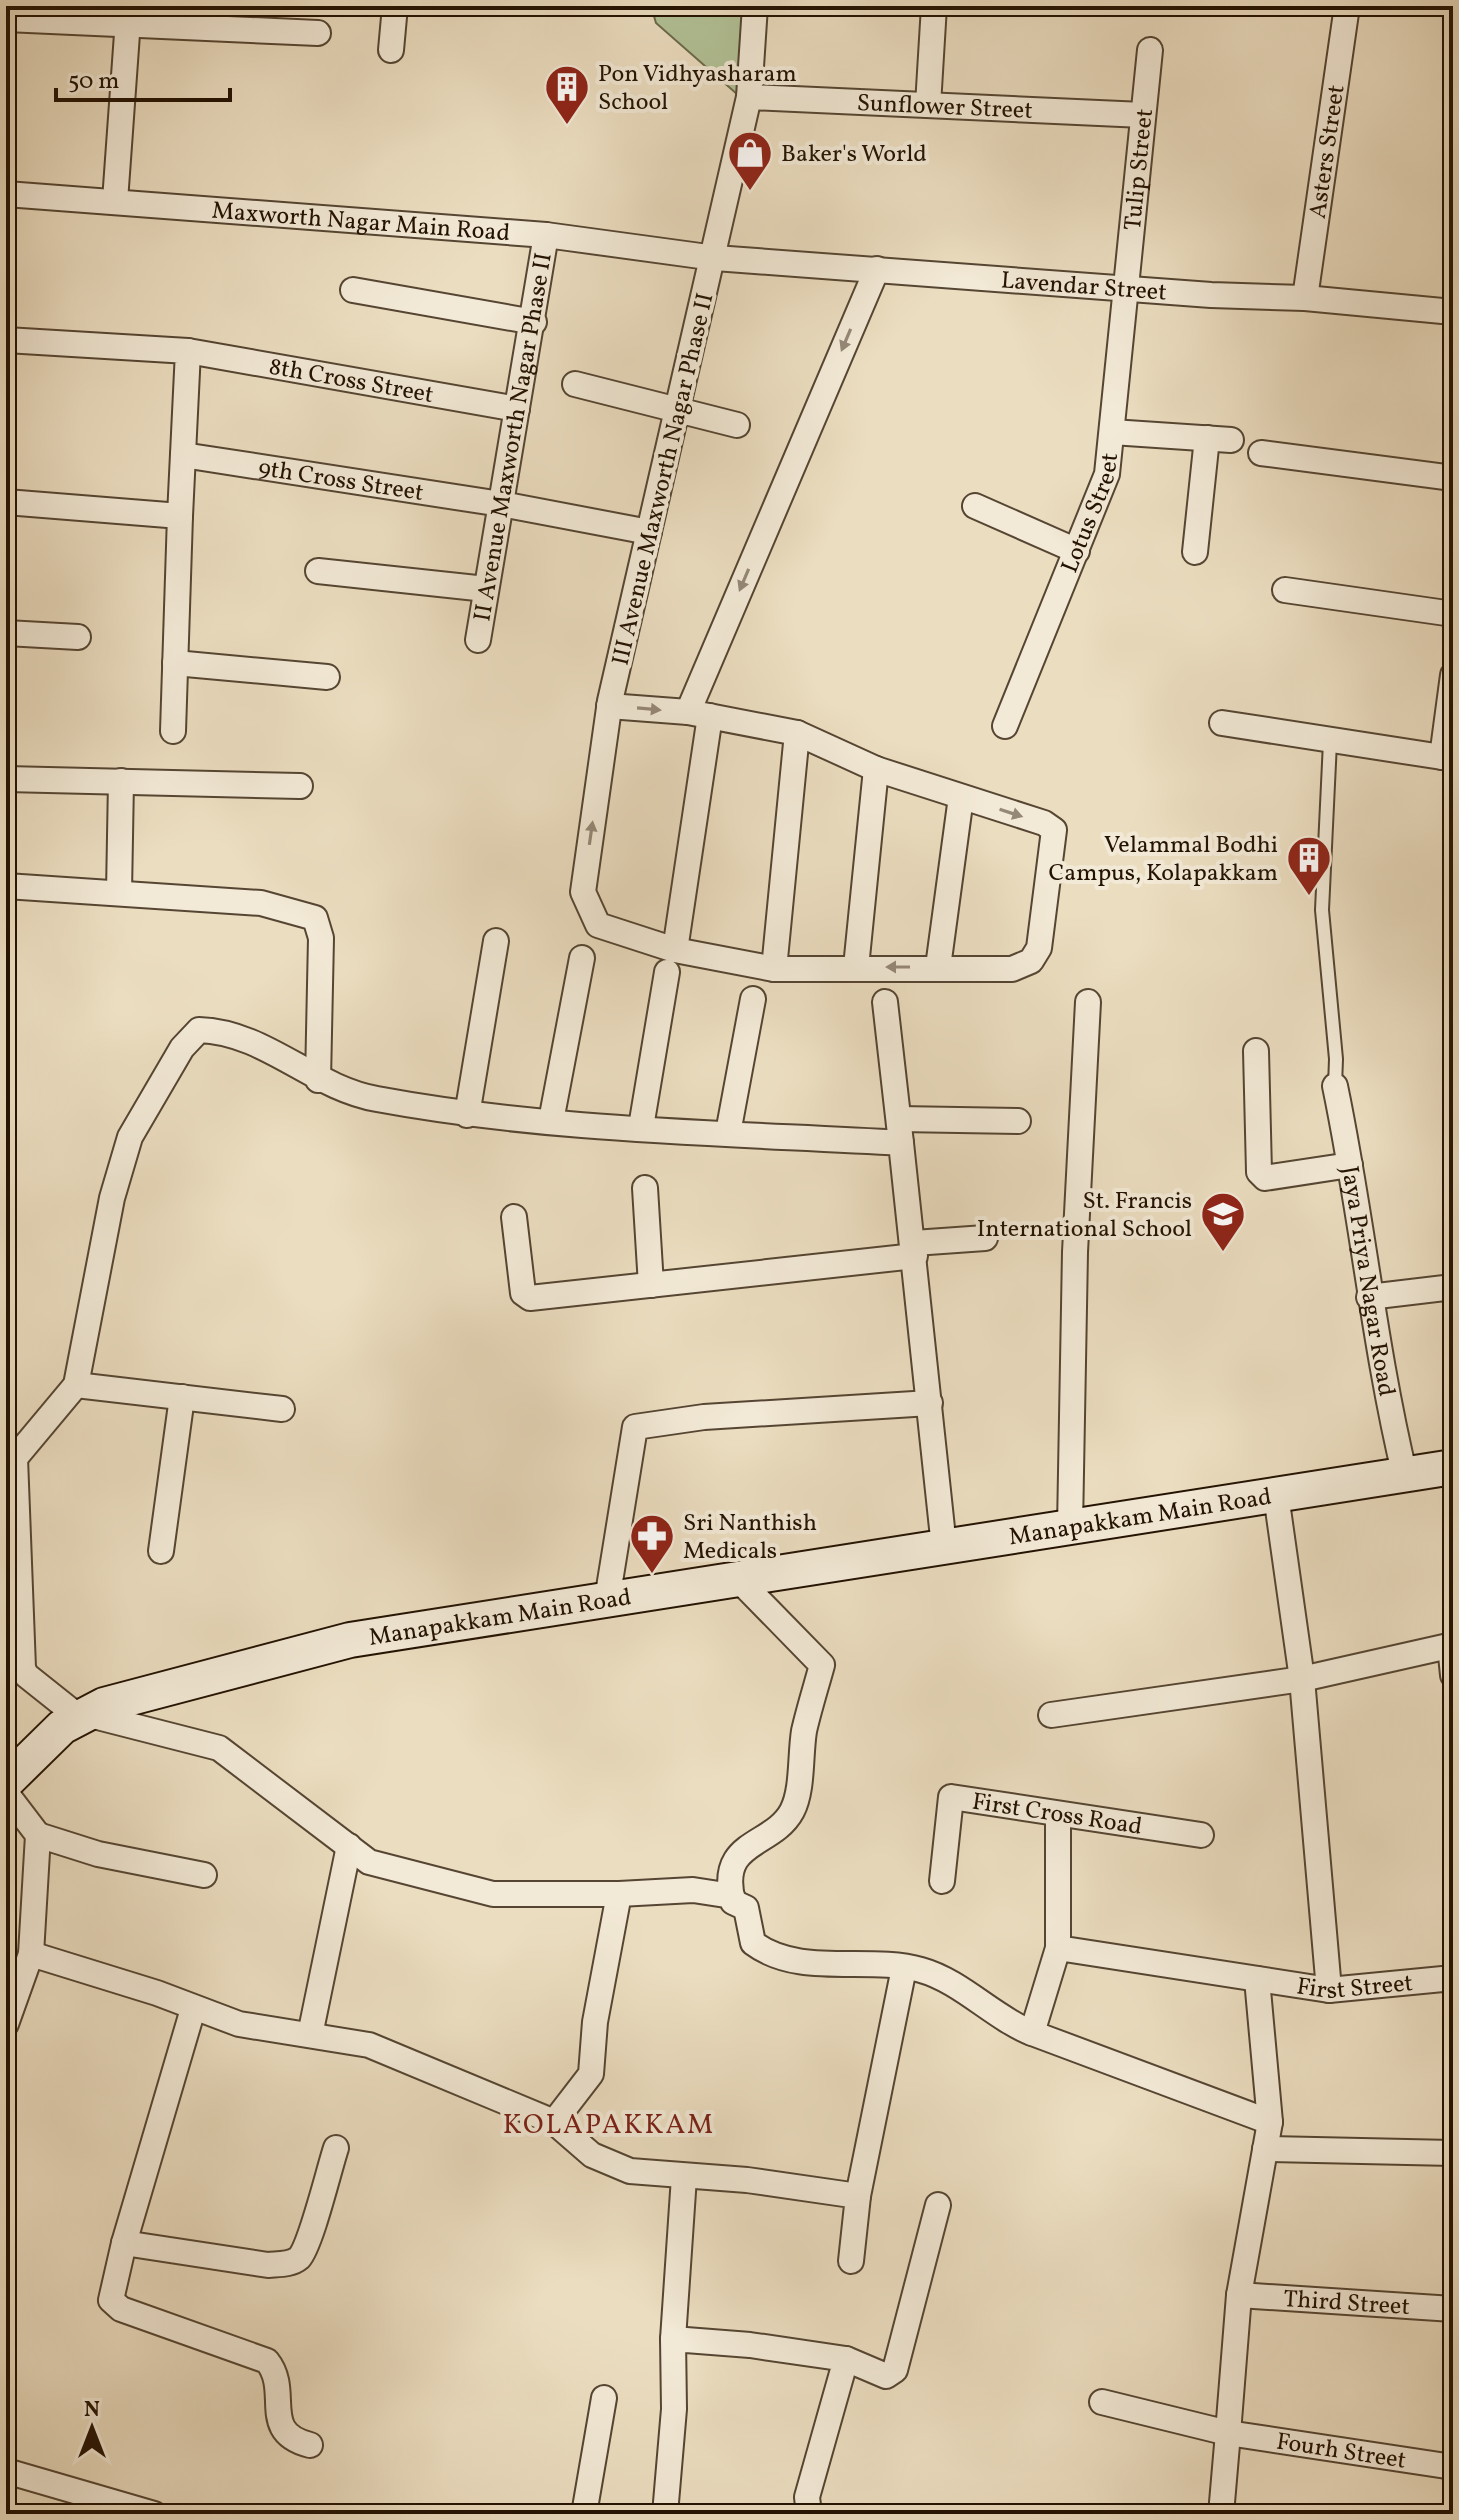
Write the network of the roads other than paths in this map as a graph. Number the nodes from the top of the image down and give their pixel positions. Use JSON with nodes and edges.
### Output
{"nodes":[{"id":1,"x":395,"y":6,"type":"edge"},
{"id":2,"x":755,"y":6,"type":"edge"},
{"id":3,"x":934,"y":6,"type":"edge"},
{"id":4,"x":1347,"y":6,"type":"edge"},
{"id":5,"x":128,"y":15,"type":"edge"},
{"id":6,"x":6,"y":19,"type":"edge"},
{"id":7,"x":318,"y":33,"type":"dead end"},
{"id":8,"x":391,"y":50,"type":"dead end"},
{"id":9,"x":1150,"y":50,"type":"dead end"},
{"id":10,"x":749,"y":97,"type":"junction"},
{"id":11,"x":928,"y":105,"type":"junction"},
{"id":12,"x":1143,"y":115,"type":"junction"},
{"id":13,"x":6,"y":194,"type":"edge"},
{"id":14,"x":115,"y":201,"type":"junction"},
{"id":15,"x":546,"y":235,"type":"junction"},
{"id":16,"x":715,"y":258,"type":"junction"},
{"id":17,"x":877,"y":269,"type":"junction"},
{"id":18,"x":1124,"y":287,"type":"junction"},
{"id":19,"x":353,"y":290,"type":"dead end"},
{"id":20,"x":1305,"y":298,"type":"junction"},
{"id":21,"x":1453,"y":312,"type":"edge"},
{"id":22,"x":534,"y":322,"type":"junction"},
{"id":23,"x":6,"y":340,"type":"edge"},
{"id":24,"x":188,"y":351,"type":"junction"},
{"id":25,"x":575,"y":384,"type":"dead end"},
{"id":26,"x":517,"y":409,"type":"junction"},
{"id":27,"x":678,"y":410,"type":"junction"},
{"id":28,"x":737,"y":425,"type":"dead end"},
{"id":29,"x":1112,"y":432,"type":"junction"},
{"id":30,"x":1261,"y":453,"type":"dead end"},
{"id":31,"x":183,"y":455,"type":"junction"},
{"id":32,"x":1453,"y":478,"type":"edge"},
{"id":33,"x":6,"y":502,"type":"edge"},
{"id":34,"x":501,"y":504,"type":"junction"},
{"id":35,"x":975,"y":506,"type":"dead end"},
{"id":36,"x":180,"y":516,"type":"junction"},
{"id":37,"x":649,"y":532,"type":"junction"},
{"id":38,"x":1077,"y":551,"type":"junction"},
{"id":39,"x":1195,"y":552,"type":"dead end"},
{"id":40,"x":318,"y":571,"type":"dead end"},
{"id":41,"x":486,"y":589,"type":"junction"},
{"id":42,"x":1285,"y":590,"type":"dead end"},
{"id":43,"x":1453,"y":614,"type":"edge"},
{"id":44,"x":6,"y":633,"type":"edge"},
{"id":45,"x":78,"y":637,"type":"dead end"},
{"id":46,"x":478,"y":640,"type":"dead end"},
{"id":47,"x":175,"y":663,"type":"junction"},
{"id":48,"x":1453,"y":675,"type":"edge"},
{"id":49,"x":327,"y":677,"type":"dead end"},
{"id":50,"x":610,"y":703,"type":"junction"},
{"id":51,"x":699,"y":714,"type":"junction"},
{"id":52,"x":1222,"y":723,"type":"dead end"},
{"id":53,"x":1005,"y":726,"type":"dead end"},
{"id":54,"x":173,"y":731,"type":"dead end"},
{"id":55,"x":797,"y":733,"type":"junction"},
{"id":56,"x":1330,"y":742,"type":"junction"},
{"id":57,"x":1448,"y":758,"type":"edge"},
{"id":58,"x":876,"y":769,"type":"junction"},
{"id":59,"x":6,"y":779,"type":"edge"},
{"id":60,"x":121,"y":781,"type":"junction"},
{"id":61,"x":300,"y":786,"type":"dead end"},
{"id":62,"x":961,"y":797,"type":"junction"},
{"id":63,"x":6,"y":886,"type":"edge"},
{"id":64,"x":119,"y":892,"type":"junction"},
{"id":65,"x":496,"y":941,"type":"dead end"},
{"id":66,"x":582,"y":958,"type":"dead end"},
{"id":67,"x":671,"y":961,"type":"junction"},
{"id":68,"x":856,"y":967,"type":"junction"},
{"id":69,"x":938,"y":967,"type":"junction"},
{"id":70,"x":774,"y":969,"type":"junction"},
{"id":71,"x":753,"y":999,"type":"dead end"},
{"id":72,"x":885,"y":1002,"type":"dead end"},
{"id":73,"x":1088,"y":1002,"type":"dead end"},
{"id":74,"x":1256,"y":1051,"type":"dead end"},
{"id":75,"x":318,"y":1080,"type":"junction"},
{"id":76,"x":1335,"y":1086,"type":"joint"},
{"id":77,"x":467,"y":1115,"type":"junction"},
{"id":78,"x":551,"y":1121,"type":"junction"},
{"id":79,"x":1018,"y":1121,"type":"dead end"},
{"id":80,"x":641,"y":1127,"type":"junction"},
{"id":81,"x":900,"y":1131,"type":"junction"},
{"id":82,"x":728,"y":1133,"type":"junction"},
{"id":83,"x":1350,"y":1165,"type":"junction"},
{"id":84,"x":645,"y":1188,"type":"dead end"},
{"id":85,"x":514,"y":1217,"type":"dead end"},
{"id":86,"x":985,"y":1238,"type":"dead end"},
{"id":87,"x":914,"y":1250,"type":"junction"},
{"id":88,"x":651,"y":1285,"type":"junction"},
{"id":89,"x":1453,"y":1287,"type":"edge"},
{"id":90,"x":1369,"y":1297,"type":"junction"},
{"id":91,"x":76,"y":1385,"type":"junction"},
{"id":92,"x":182,"y":1397,"type":"junction"},
{"id":93,"x":930,"y":1403,"type":"junction"},
{"id":94,"x":282,"y":1409,"type":"dead end"},
{"id":95,"x":10,"y":1459,"type":"edge"},
{"id":96,"x":1453,"y":1467,"type":"edge"},
{"id":97,"x":1405,"y":1476,"type":"junction"},
{"id":98,"x":1276,"y":1495,"type":"junction"},
{"id":99,"x":1070,"y":1527,"type":"junction"},
{"id":100,"x":944,"y":1547,"type":"junction"},
{"id":101,"x":161,"y":1551,"type":"dead end"},
{"id":102,"x":738,"y":1579,"type":"junction"},
{"id":103,"x":607,"y":1600,"type":"junction"},
{"id":104,"x":1452,"y":1645,"type":"edge"},
{"id":105,"x":1453,"y":1675,"type":"edge"},
{"id":106,"x":1302,"y":1679,"type":"junction"},
{"id":107,"x":1051,"y":1715,"type":"dead end"},
{"id":108,"x":83,"y":1716,"type":"junction"},
{"id":109,"x":6,"y":1782,"type":"edge"},
{"id":110,"x":6,"y":1793,"type":"edge"},
{"id":111,"x":1058,"y":1814,"type":"junction"},
{"id":112,"x":38,"y":1835,"type":"junction"},
{"id":113,"x":1201,"y":1835,"type":"dead end"},
{"id":114,"x":349,"y":1846,"type":"junction"},
{"id":115,"x":204,"y":1875,"type":"dead end"},
{"id":116,"x":942,"y":1881,"type":"dead end"},
{"id":117,"x":619,"y":1894,"type":"junction"},
{"id":118,"x":732,"y":1896,"type":"junction"},
{"id":119,"x":1058,"y":1948,"type":"junction"},
{"id":120,"x":31,"y":1954,"type":"junction"},
{"id":121,"x":904,"y":1968,"type":"junction"},
{"id":122,"x":1453,"y":1978,"type":"edge"},
{"id":123,"x":1257,"y":1979,"type":"junction"},
{"id":124,"x":1329,"y":1990,"type":"junction"},
{"id":125,"x":193,"y":2009,"type":"junction"},
{"id":126,"x":6,"y":2024,"type":"edge"},
{"id":127,"x":1032,"y":2033,"type":"junction"},
{"id":128,"x":310,"y":2035,"type":"junction"},
{"id":129,"x":554,"y":2122,"type":"junction"},
{"id":130,"x":1270,"y":2122,"type":"junction"},
{"id":131,"x":336,"y":2148,"type":"dead end"},
{"id":132,"x":1265,"y":2149,"type":"junction"},
{"id":133,"x":1453,"y":2153,"type":"edge"},
{"id":134,"x":684,"y":2177,"type":"junction"},
{"id":135,"x":858,"y":2196,"type":"junction"},
{"id":136,"x":938,"y":2205,"type":"dead end"},
{"id":137,"x":124,"y":2243,"type":"junction"},
{"id":138,"x":851,"y":2261,"type":"dead end"},
{"id":139,"x":1239,"y":2295,"type":"junction"},
{"id":140,"x":1453,"y":2309,"type":"edge"},
{"id":141,"x":673,"y":2339,"type":"junction"},
{"id":142,"x":846,"y":2359,"type":"junction"},
{"id":143,"x":604,"y":2398,"type":"dead end"},
{"id":144,"x":1102,"y":2402,"type":"dead end"},
{"id":145,"x":1228,"y":2433,"type":"junction"},
{"id":146,"x":310,"y":2445,"type":"dead end"},
{"id":147,"x":1453,"y":2467,"type":"edge"},
{"id":148,"x":6,"y":2471,"type":"edge"},
{"id":149,"x":154,"y":2514,"type":"edge"},
{"id":150,"x":584,"y":2514,"type":"edge"},
{"id":151,"x":665,"y":2514,"type":"edge"},
{"id":152,"x":809,"y":2514,"type":"edge"},
{"id":153,"x":1221,"y":2514,"type":"edge"}],
"edges":[{"from":1,"to":8,"type":"street"},
{"from":2,"to":10,"type":"street","name":"III Avenue Maxworth Nagar Phase II"},
{"from":3,"to":11,"type":"street"},
{"from":4,"to":20,"type":"street","name":"Asters Street"},
{"from":5,"to":6,"type":"street"},
{"from":5,"to":7,"type":"street"},
{"from":5,"to":14,"type":"street"},
{"from":9,"to":12,"type":"street","name":"Tulip Street"},
{"from":10,"to":11,"type":"street","name":"Sunflower Street"},
{"from":10,"to":16,"type":"street","name":"III Avenue Maxworth Nagar Phase II"},
{"from":11,"to":12,"type":"street","name":"Sunflower Street"},
{"from":12,"to":18,"type":"street","name":"Tulip Street"},
{"from":13,"to":14,"type":"street","name":"Maxworth Nagar Main Road"},
{"from":14,"to":15,"type":"street","name":"Maxworth Nagar Main Road"},
{"from":15,"to":16,"type":"street","name":"Maxworth Nagar Main Road"},
{"from":15,"to":22,"type":"street","name":"II Avenue Maxworth Nagar Phase II"},
{"from":16,"to":17,"type":"street","name":"Lavendar Street"},
{"from":16,"to":27,"type":"street","name":"III Avenue Maxworth Nagar Phase II"},
{"from":17,"to":18,"type":"street","name":"Lavendar Street"},
{"from":17,"to":51,"type":"street","one_way":true},
{"from":18,"to":20,"type":"street","name":"Lavendar Street"},
{"from":18,"to":29,"type":"street","name":"Lotus Street"},
{"from":19,"to":22,"type":"street"},
{"from":20,"to":21,"type":"street","name":"Lavendar Street"},
{"from":22,"to":26,"type":"street","name":"II Avenue Maxworth Nagar Phase II"},
{"from":23,"to":24,"type":"street","name":"8th Cross Street"},
{"from":24,"to":26,"type":"street","name":"8th Cross Street"},
{"from":24,"to":31,"type":"street"},
{"from":25,"to":27,"type":"street"},
{"from":26,"to":34,"type":"street","name":"II Avenue Maxworth Nagar Phase II"},
{"from":27,"to":28,"type":"street"},
{"from":27,"to":37,"type":"street","name":"III Avenue Maxworth Nagar Phase II"},
{"from":29,"to":38,"type":"street","name":"Lotus Street"},
{"from":29,"to":39,"type":"street"},
{"from":30,"to":32,"type":"street"},
{"from":31,"to":34,"type":"street","name":"9th Cross Street"},
{"from":31,"to":36,"type":"street"},
{"from":33,"to":36,"type":"street"},
{"from":34,"to":37,"type":"street","name":"9th Cross Street"},
{"from":34,"to":41,"type":"street","name":"II Avenue Maxworth Nagar Phase II"},
{"from":35,"to":38,"type":"street"},
{"from":36,"to":47,"type":"street"},
{"from":37,"to":50,"type":"street","name":"III Avenue Maxworth Nagar Phase II"},
{"from":38,"to":53,"type":"street","name":"Lotus Street"},
{"from":40,"to":41,"type":"street"},
{"from":41,"to":46,"type":"street","name":"II Avenue Maxworth Nagar Phase II"},
{"from":42,"to":43,"type":"street"},
{"from":44,"to":45,"type":"street"},
{"from":47,"to":49,"type":"street"},
{"from":47,"to":54,"type":"street"},
{"from":48,"to":57,"type":"street"},
{"from":50,"to":51,"type":"street","one_way":true},
{"from":67,"to":50,"type":"street","name":"III Avenue Maxworth Nagar Phase II","one_way":true},
{"from":51,"to":55,"type":"street"},
{"from":51,"to":67,"type":"street"},
{"from":52,"to":56,"type":"street"},
{"from":55,"to":58,"type":"street"},
{"from":55,"to":70,"type":"street"},
{"from":56,"to":57,"type":"street"},
{"from":56,"to":76,"type":"lane"},
{"from":58,"to":62,"type":"street"},
{"from":58,"to":68,"type":"street"},
{"from":59,"to":60,"type":"street"},
{"from":60,"to":61,"type":"street"},
{"from":60,"to":64,"type":"street"},
{"from":62,"to":69,"type":"street"},
{"from":62,"to":69,"type":"street","name":"III Avenue Maxworth Nagar Phase II","one_way":true},
{"from":63,"to":64,"type":"street"},
{"from":64,"to":75,"type":"street"},
{"from":65,"to":77,"type":"street"},
{"from":66,"to":78,"type":"street"},
{"from":67,"to":70,"type":"street","name":"III Avenue Maxworth Nagar Phase II"},
{"from":67,"to":80,"type":"street"},
{"from":69,"to":68,"type":"street","name":"III Avenue Maxworth Nagar Phase II","one_way":true},
{"from":68,"to":70,"type":"street","name":"III Avenue Maxworth Nagar Phase II"},
{"from":71,"to":82,"type":"street"},
{"from":72,"to":81,"type":"street"},
{"from":73,"to":99,"type":"street"},
{"from":74,"to":83,"type":"street"},
{"from":75,"to":77,"type":"street"},
{"from":75,"to":91,"type":"street"},
{"from":76,"to":83,"type":"street","name":"Jaya Priya Nagar Road"},
{"from":77,"to":78,"type":"street"},
{"from":78,"to":80,"type":"street"},
{"from":79,"to":81,"type":"street"},
{"from":80,"to":82,"type":"street"},
{"from":81,"to":82,"type":"street"},
{"from":81,"to":87,"type":"street"},
{"from":83,"to":90,"type":"street","name":"Jaya Priya Nagar Road"},
{"from":84,"to":88,"type":"street"},
{"from":85,"to":88,"type":"street"},
{"from":86,"to":87,"type":"street"},
{"from":87,"to":88,"type":"street"},
{"from":87,"to":93,"type":"street"},
{"from":89,"to":90,"type":"street"},
{"from":90,"to":97,"type":"street","name":"Jaya Priya Nagar Road"},
{"from":91,"to":92,"type":"street"},
{"from":91,"to":95,"type":"street"},
{"from":92,"to":94,"type":"street"},
{"from":92,"to":101,"type":"street"},
{"from":93,"to":100,"type":"street"},
{"from":93,"to":103,"type":"street"},
{"from":95,"to":108,"type":"street"},
{"from":96,"to":97,"type":"main road","name":"Manapakkam Main Road"},
{"from":97,"to":98,"type":"main road","name":"Manapakkam Main Road"},
{"from":98,"to":99,"type":"main road","name":"Manapakkam Main Road"},
{"from":98,"to":106,"type":"street"},
{"from":99,"to":100,"type":"main road","name":"Manapakkam Main Road"},
{"from":100,"to":102,"type":"main road","name":"Manapakkam Main Road"},
{"from":102,"to":103,"type":"main road","name":"Manapakkam Main Road"},
{"from":102,"to":118,"type":"street"},
{"from":103,"to":108,"type":"main road","name":"Manapakkam Main Road"},
{"from":104,"to":105,"type":"street"},
{"from":104,"to":106,"type":"street"},
{"from":106,"to":107,"type":"street"},
{"from":106,"to":124,"type":"street"},
{"from":108,"to":109,"type":"main road","name":"Manapakkam Main Road"},
{"from":108,"to":114,"type":"street"},
{"from":110,"to":112,"type":"street"},
{"from":111,"to":113,"type":"street","name":"First Cross Road"},
{"from":111,"to":116,"type":"street","name":"First Cross Road"},
{"from":111,"to":119,"type":"street"},
{"from":112,"to":115,"type":"street"},
{"from":112,"to":120,"type":"street"},
{"from":114,"to":117,"type":"street"},
{"from":114,"to":128,"type":"street"},
{"from":117,"to":118,"type":"street"},
{"from":117,"to":129,"type":"street"},
{"from":118,"to":121,"type":"street"},
{"from":119,"to":123,"type":"street","name":"First Street"},
{"from":119,"to":127,"type":"street"},
{"from":120,"to":125,"type":"street"},
{"from":120,"to":126,"type":"street"},
{"from":121,"to":127,"type":"street"},
{"from":121,"to":135,"type":"street"},
{"from":122,"to":124,"type":"street","name":"First Street"},
{"from":123,"to":124,"type":"street","name":"First Street"},
{"from":123,"to":130,"type":"street"},
{"from":125,"to":128,"type":"street"},
{"from":125,"to":137,"type":"street"},
{"from":127,"to":130,"type":"street"},
{"from":128,"to":129,"type":"street"},
{"from":129,"to":134,"type":"street"},
{"from":130,"to":132,"type":"street"},
{"from":131,"to":137,"type":"street"},
{"from":132,"to":133,"type":"street"},
{"from":132,"to":139,"type":"street"},
{"from":134,"to":135,"type":"street"},
{"from":134,"to":141,"type":"street"},
{"from":135,"to":138,"type":"street"},
{"from":136,"to":142,"type":"street"},
{"from":137,"to":146,"type":"street"},
{"from":139,"to":140,"type":"street","name":"Third Street"},
{"from":139,"to":145,"type":"street"},
{"from":141,"to":142,"type":"street"},
{"from":141,"to":151,"type":"street"},
{"from":142,"to":152,"type":"street"},
{"from":143,"to":150,"type":"street"},
{"from":144,"to":145,"type":"street","name":"Fourh Street"},
{"from":145,"to":147,"type":"street","name":"Fourh Street"},
{"from":145,"to":153,"type":"street"},
{"from":148,"to":149,"type":"street"}]}
